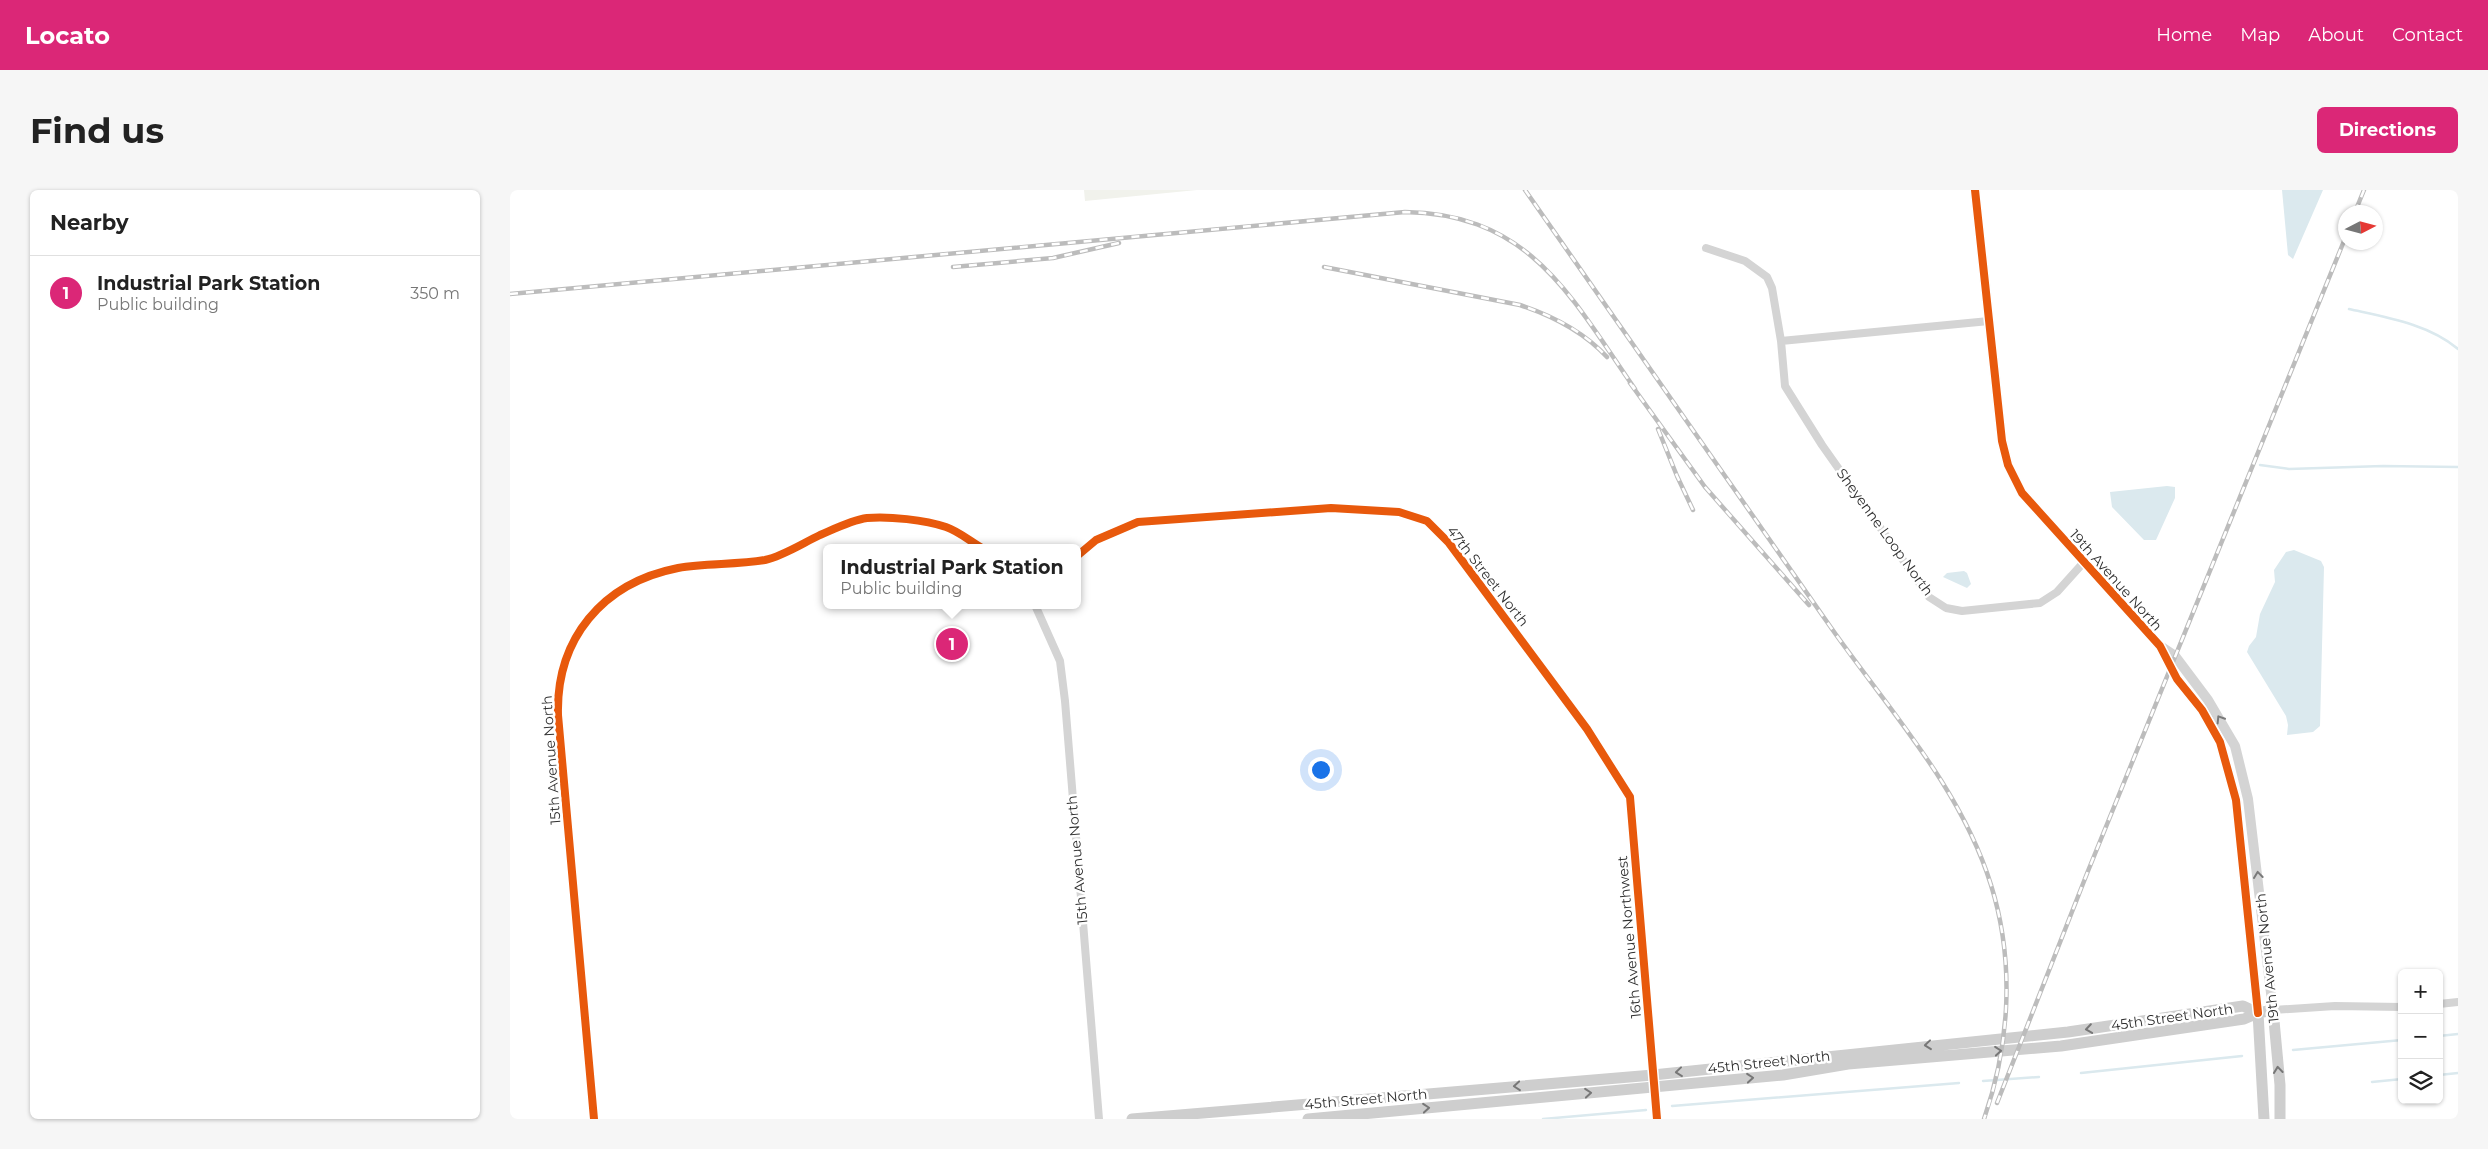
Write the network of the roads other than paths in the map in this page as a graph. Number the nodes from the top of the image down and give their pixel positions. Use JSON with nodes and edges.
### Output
{"nodes":[{"id":1,"x":1974,"y":190,"type":"edge"},
{"id":2,"x":1706,"y":248,"type":"dead end"},
{"id":3,"x":1989,"y":321,"type":"junction"},
{"id":4,"x":1781,"y":341,"type":"junction"},
{"id":5,"x":975,"y":544,"type":"edge"},
{"id":6,"x":1081,"y":553,"type":"edge"},
{"id":7,"x":2084,"y":562,"type":"junction"},
{"id":8,"x":1037,"y":609,"type":"edge"},
{"id":9,"x":2160,"y":646,"type":"junction"},
{"id":10,"x":1630,"y":797,"type":"joint"},
{"id":11,"x":2458,"y":1002,"type":"edge"},
{"id":12,"x":2443,"y":1004,"type":"edge"},
{"id":13,"x":2398,"y":1007,"type":"edge"},
{"id":14,"x":2273,"y":1010,"type":"junction"},
{"id":15,"x":2258,"y":1013,"type":"junction"},
{"id":16,"x":1654,"y":1075,"type":"junction"},
{"id":17,"x":1654,"y":1087,"type":"junction"},
{"id":18,"x":594,"y":1119,"type":"edge"},
{"id":19,"x":1099,"y":1119,"type":"edge"},
{"id":20,"x":1132,"y":1119,"type":"edge"},
{"id":21,"x":1308,"y":1119,"type":"edge"},
{"id":22,"x":1657,"y":1119,"type":"edge"},
{"id":23,"x":2264,"y":1119,"type":"edge"},
{"id":24,"x":2280,"y":1119,"type":"edge"}],
"edges":[{"from":1,"to":3,"type":"street","name":"19th Avenue North"},
{"from":2,"to":4,"type":"street","name":"Sheyenne Loop North"},
{"from":3,"to":4,"type":"street"},
{"from":3,"to":7,"type":"street","name":"19th Avenue North"},
{"from":4,"to":7,"type":"street","name":"Sheyenne Loop North"},
{"from":5,"to":18,"type":"street","name":"15th Avenue North"},
{"from":6,"to":10,"type":"street","name":"47th Street North"},
{"from":7,"to":9,"type":"street","name":"19th Avenue North"},
{"from":8,"to":19,"type":"street","name":"15th Avenue North"},
{"from":14,"to":9,"type":"street","name":"19th Avenue North","one_way":true},
{"from":9,"to":15,"type":"street","name":"19th Avenue North"},
{"from":10,"to":16,"type":"street","name":"16th Avenue Northwest"},
{"from":11,"to":12,"type":"street"},
{"from":13,"to":14,"type":"street"},
{"from":14,"to":15,"type":"main road"},
{"from":24,"to":14,"type":"main road","name":"19th Avenue North","one_way":true},
{"from":15,"to":16,"type":"main road","name":"45th Street North","one_way":true},
{"from":17,"to":15,"type":"main road","name":"45th Street North","one_way":true},
{"from":15,"to":23,"type":"main road","name":"19th Avenue North"},
{"from":16,"to":17,"type":"street","name":"16th Avenue Northwest"},
{"from":16,"to":20,"type":"main road","name":"45th Street North","one_way":true},
{"from":21,"to":17,"type":"main road","name":"45th Street North","one_way":true},
{"from":17,"to":22,"type":"street","name":"16th Avenue Northwest"}]}
